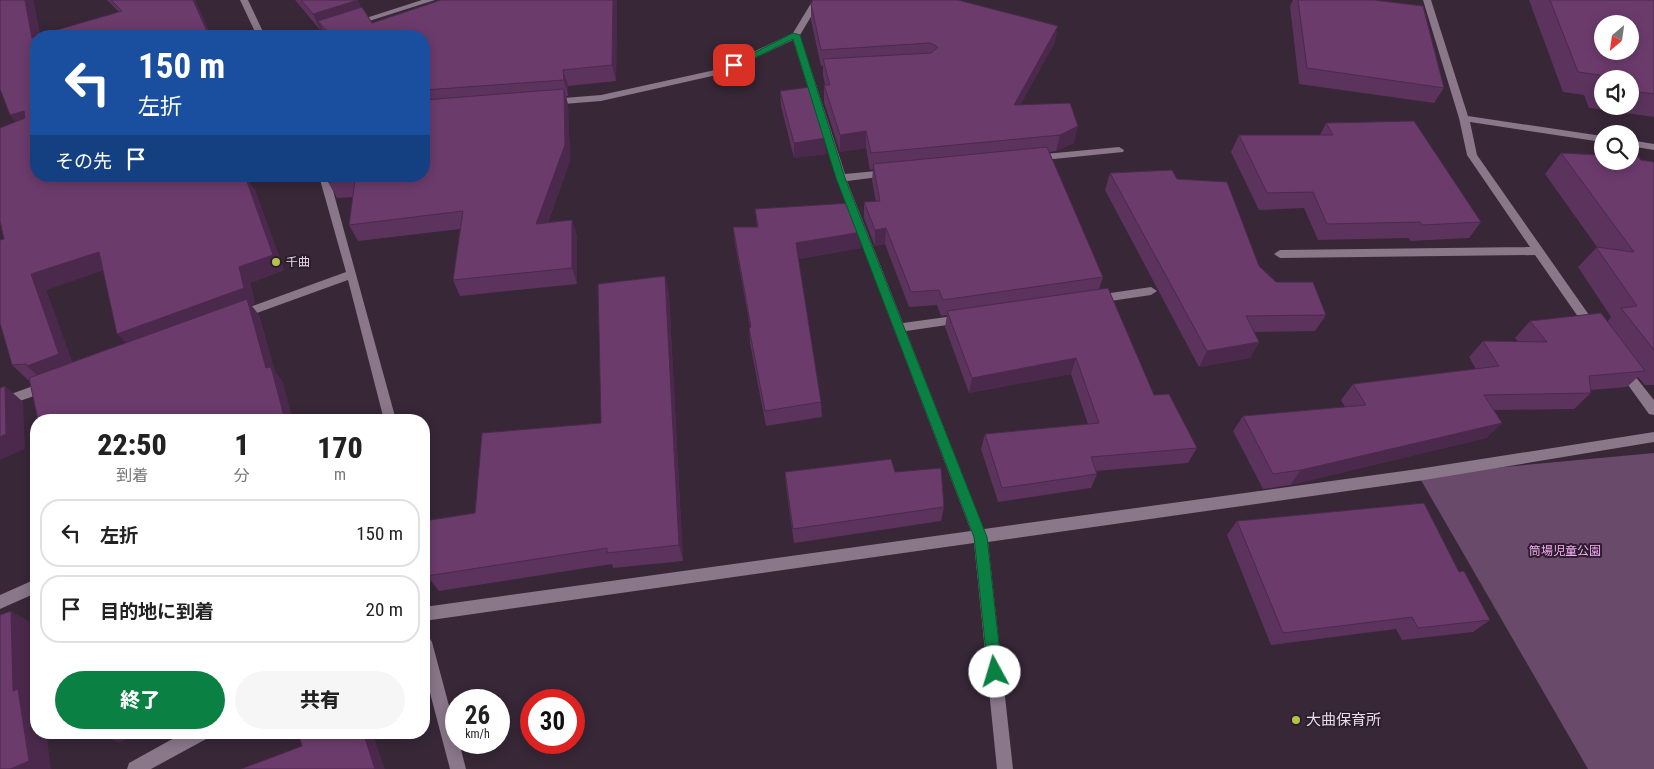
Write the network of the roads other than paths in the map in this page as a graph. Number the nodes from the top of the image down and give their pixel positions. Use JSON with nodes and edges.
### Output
{"nodes":[{"id":1,"x":244,"y":0,"type":"edge"},
{"id":2,"x":430,"y":0,"type":"edge"},
{"id":3,"x":817,"y":0,"type":"edge"},
{"id":4,"x":1427,"y":0,"type":"edge"},
{"id":5,"x":258,"y":30,"type":"edge"},
{"id":6,"x":333,"y":30,"type":"edge"},
{"id":7,"x":796,"y":35,"type":"junction"},
{"id":8,"x":542,"y":103,"type":"edge"},
{"id":9,"x":1464,"y":118,"type":"junction"},
{"id":10,"x":1594,"y":138,"type":"edge"},
{"id":11,"x":1639,"y":144,"type":"edge"},
{"id":12,"x":1654,"y":147,"type":"edge"},
{"id":13,"x":1119,"y":150,"type":"dead end"},
{"id":14,"x":1019,"y":160,"type":"edge"},
{"id":15,"x":900,"y":172,"type":"edge"},
{"id":16,"x":841,"y":178,"type":"junction"},
{"id":17,"x":326,"y":182,"type":"edge"},
{"id":18,"x":1537,"y":250,"type":"junction"},
{"id":19,"x":1280,"y":254,"type":"dead end"},
{"id":20,"x":352,"y":274,"type":"junction"},
{"id":21,"x":1151,"y":291,"type":"dead end"},
{"id":22,"x":1083,"y":301,"type":"edge"},
{"id":23,"x":977,"y":317,"type":"edge"},
{"id":24,"x":232,"y":318,"type":"edge"},
{"id":25,"x":899,"y":328,"type":"junction"},
{"id":26,"x":1601,"y":340,"type":"edge"},
{"id":27,"x":1613,"y":355,"type":"edge"},
{"id":28,"x":56,"y":382,"type":"edge"},
{"id":29,"x":0,"y":403,"type":"edge"},
{"id":30,"x":1654,"y":410,"type":"edge"},
{"id":31,"x":388,"y":414,"type":"edge"},
{"id":32,"x":1654,"y":437,"type":"edge"},
{"id":33,"x":980,"y":537,"type":"junction"},
{"id":34,"x":30,"y":589,"type":"edge"},
{"id":35,"x":0,"y":602,"type":"edge"},
{"id":36,"x":430,"y":613,"type":"edge"},
{"id":37,"x":430,"y":664,"type":"edge"},
{"id":38,"x":190,"y":739,"type":"edge"},
{"id":39,"x":136,"y":769,"type":"edge"},
{"id":40,"x":458,"y":769,"type":"edge"},
{"id":41,"x":1005,"y":769,"type":"edge"}],
"edges":[{"from":1,"to":5,"type":"street"},
{"from":2,"to":6,"type":"street"},
{"from":3,"to":7,"type":"street"},
{"from":4,"to":9,"type":"street"},
{"from":7,"to":8,"type":"street"},
{"from":7,"to":16,"type":"street"},
{"from":9,"to":10,"type":"street"},
{"from":9,"to":18,"type":"street"},
{"from":11,"to":12,"type":"street"},
{"from":13,"to":14,"type":"street"},
{"from":15,"to":16,"type":"street"},
{"from":16,"to":25,"type":"street"},
{"from":17,"to":20,"type":"street"},
{"from":18,"to":19,"type":"street"},
{"from":18,"to":26,"type":"street"},
{"from":20,"to":24,"type":"street"},
{"from":20,"to":31,"type":"street"},
{"from":21,"to":22,"type":"street"},
{"from":23,"to":25,"type":"street"},
{"from":25,"to":33,"type":"street"},
{"from":27,"to":30,"type":"street"},
{"from":28,"to":29,"type":"street"},
{"from":32,"to":33,"type":"street"},
{"from":33,"to":36,"type":"street"},
{"from":33,"to":41,"type":"street"},
{"from":34,"to":35,"type":"street"},
{"from":37,"to":40,"type":"street"},
{"from":38,"to":39,"type":"street"}]}
